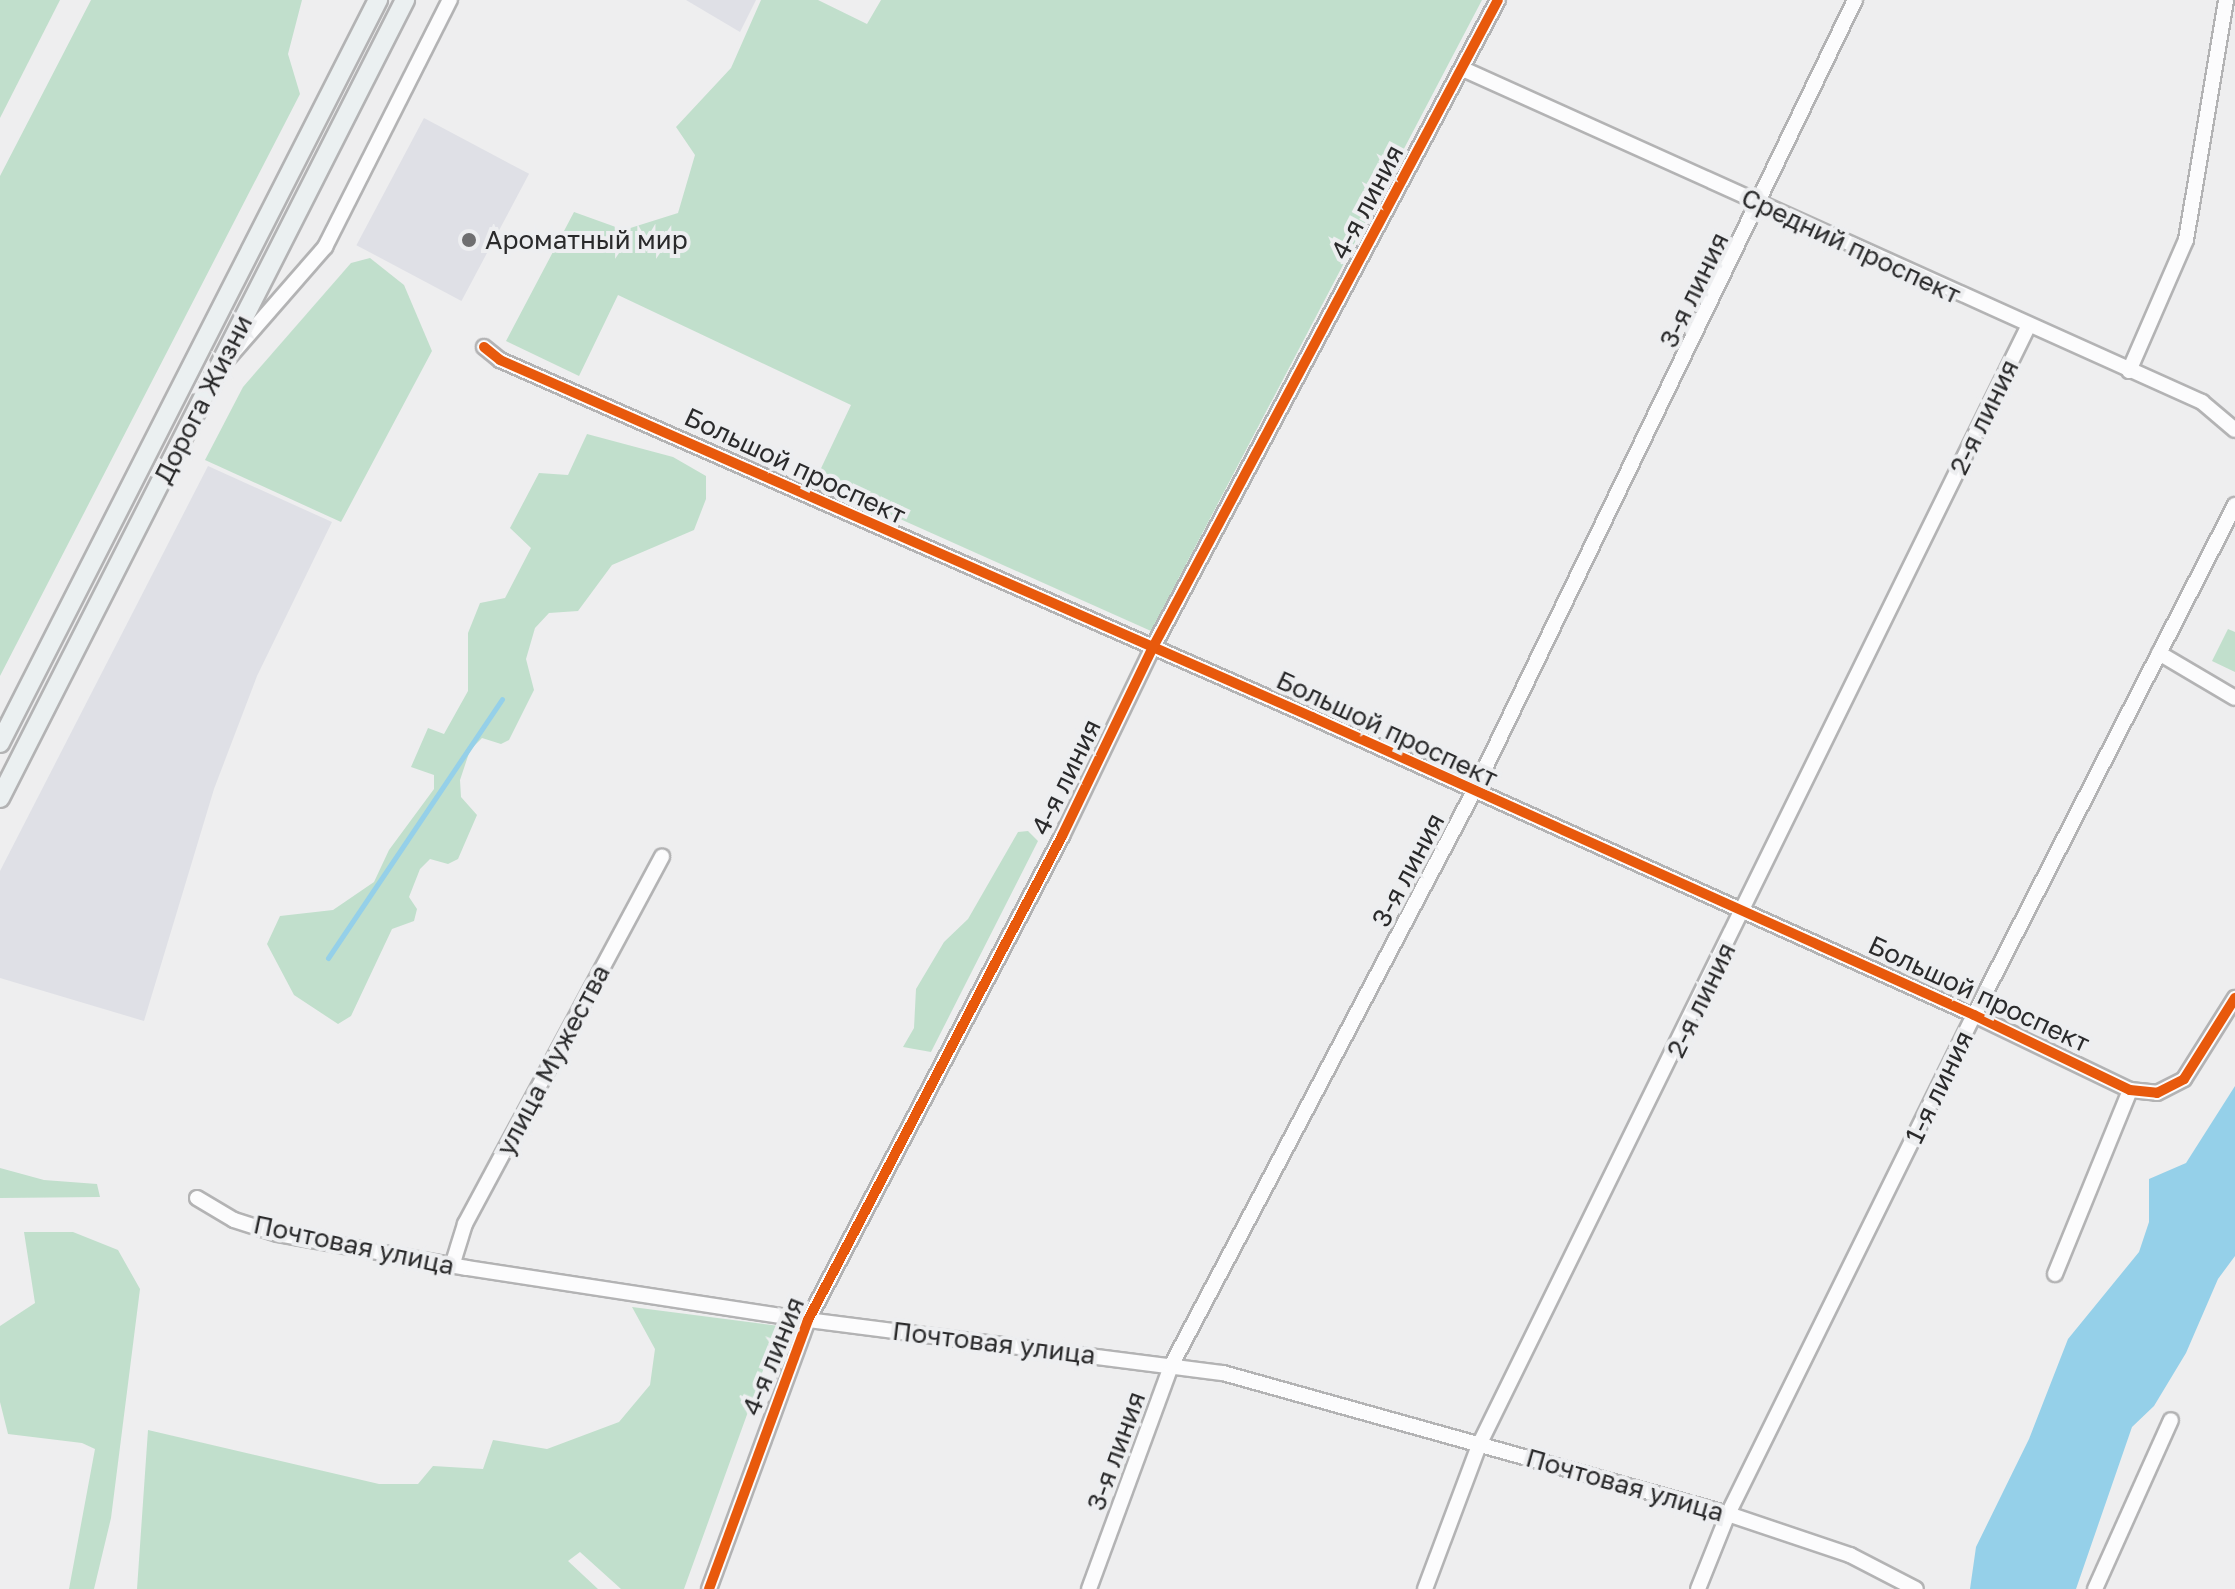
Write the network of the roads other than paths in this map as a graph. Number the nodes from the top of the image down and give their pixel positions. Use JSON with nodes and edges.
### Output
{"nodes":[{"id":1,"x":378,"y":0,"type":"edge"},
{"id":2,"x":405,"y":0,"type":"edge"},
{"id":3,"x":450,"y":0,"type":"edge"},
{"id":4,"x":1498,"y":0,"type":"edge"},
{"id":5,"x":1855,"y":0,"type":"edge"},
{"id":6,"x":2226,"y":0,"type":"edge"},
{"id":7,"x":1463,"y":69,"type":"junction"},
{"id":8,"x":1760,"y":204,"type":"junction"},
{"id":9,"x":2028,"y":327,"type":"junction"},
{"id":10,"x":484,"y":347,"type":"dead end"},
{"id":11,"x":218,"y":368,"type":"junction"},
{"id":12,"x":2129,"y":371,"type":"junction"},
{"id":13,"x":2235,"y":430,"type":"edge"},
{"id":14,"x":2235,"y":505,"type":"edge"},
{"id":15,"x":1152,"y":649,"type":"junction"},
{"id":16,"x":2159,"y":653,"type":"junction"},
{"id":17,"x":2235,"y":698,"type":"edge"},
{"id":18,"x":0,"y":743,"type":"edge"},
{"id":19,"x":1473,"y":793,"type":"junction"},
{"id":20,"x":0,"y":798,"type":"edge"},
{"id":21,"x":662,"y":857,"type":"dead end"},
{"id":22,"x":1745,"y":912,"type":"junction"},
{"id":23,"x":2235,"y":998,"type":"edge"},
{"id":24,"x":1974,"y":1015,"type":"junction"},
{"id":25,"x":2130,"y":1090,"type":"junction"},
{"id":26,"x":197,"y":1198,"type":"dead end"},
{"id":27,"x":452,"y":1266,"type":"junction"},
{"id":28,"x":2055,"y":1274,"type":"dead end"},
{"id":29,"x":808,"y":1320,"type":"junction"},
{"id":30,"x":1171,"y":1366,"type":"junction"},
{"id":31,"x":2171,"y":1420,"type":"dead end"},
{"id":32,"x":1480,"y":1443,"type":"junction"},
{"id":33,"x":1728,"y":1514,"type":"junction"},
{"id":34,"x":709,"y":1589,"type":"edge"},
{"id":35,"x":1089,"y":1589,"type":"edge"},
{"id":36,"x":1425,"y":1589,"type":"edge"},
{"id":37,"x":1698,"y":1589,"type":"edge"},
{"id":38,"x":1916,"y":1589,"type":"edge"},
{"id":39,"x":2095,"y":1589,"type":"edge"}],
"edges":[{"from":1,"to":18,"type":"main road","name":"Дорога Жизни"},
{"from":2,"to":11,"type":"main road","name":"Дорога Жизни"},
{"from":3,"to":11,"type":"street"},
{"from":4,"to":7,"type":"street","name":"4-я линия"},
{"from":5,"to":8,"type":"street","name":"3-я линия"},
{"from":6,"to":12,"type":"street"},
{"from":7,"to":8,"type":"street","name":"Средний проспект"},
{"from":7,"to":15,"type":"street","name":"4-я линия"},
{"from":8,"to":9,"type":"street","name":"Средний проспект"},
{"from":8,"to":19,"type":"street","name":"3-я линия"},
{"from":9,"to":12,"type":"street","name":"Средний проспект"},
{"from":9,"to":22,"type":"street","name":"2-я линия"},
{"from":10,"to":15,"type":"street","name":"Большой проспект"},
{"from":11,"to":20,"type":"main road","name":"Дорога Жизни"},
{"from":12,"to":13,"type":"street","name":"Средний проспект"},
{"from":14,"to":16,"type":"street","name":"1-я линия"},
{"from":15,"to":19,"type":"street","name":"Большой проспект"},
{"from":15,"to":29,"type":"street","name":"4-я линия"},
{"from":16,"to":17,"type":"street"},
{"from":16,"to":24,"type":"street","name":"1-я линия"},
{"from":19,"to":22,"type":"street","name":"Большой проспект"},
{"from":19,"to":30,"type":"street","name":"3-я линия"},
{"from":21,"to":27,"type":"street","name":"улица Мужества"},
{"from":22,"to":24,"type":"street","name":"Большой проспект"},
{"from":22,"to":32,"type":"street","name":"2-я линия"},
{"from":23,"to":25,"type":"street"},
{"from":24,"to":25,"type":"street","name":"Большой проспект"},
{"from":24,"to":33,"type":"street","name":"1-я линия"},
{"from":25,"to":28,"type":"street"},
{"from":26,"to":27,"type":"street","name":"Почтовая улица"},
{"from":27,"to":29,"type":"street","name":"Почтовая улица"},
{"from":29,"to":30,"type":"street","name":"Почтовая улица"},
{"from":29,"to":34,"type":"street","name":"4-я линия"},
{"from":30,"to":32,"type":"street","name":"Почтовая улица"},
{"from":30,"to":35,"type":"street","name":"3-я линия"},
{"from":31,"to":39,"type":"street"},
{"from":32,"to":33,"type":"street","name":"Почтовая улица"},
{"from":32,"to":36,"type":"street","name":"2-я линия"},
{"from":33,"to":37,"type":"street","name":"1-я линия"},
{"from":33,"to":38,"type":"street","name":"Почтовая улица"}]}
